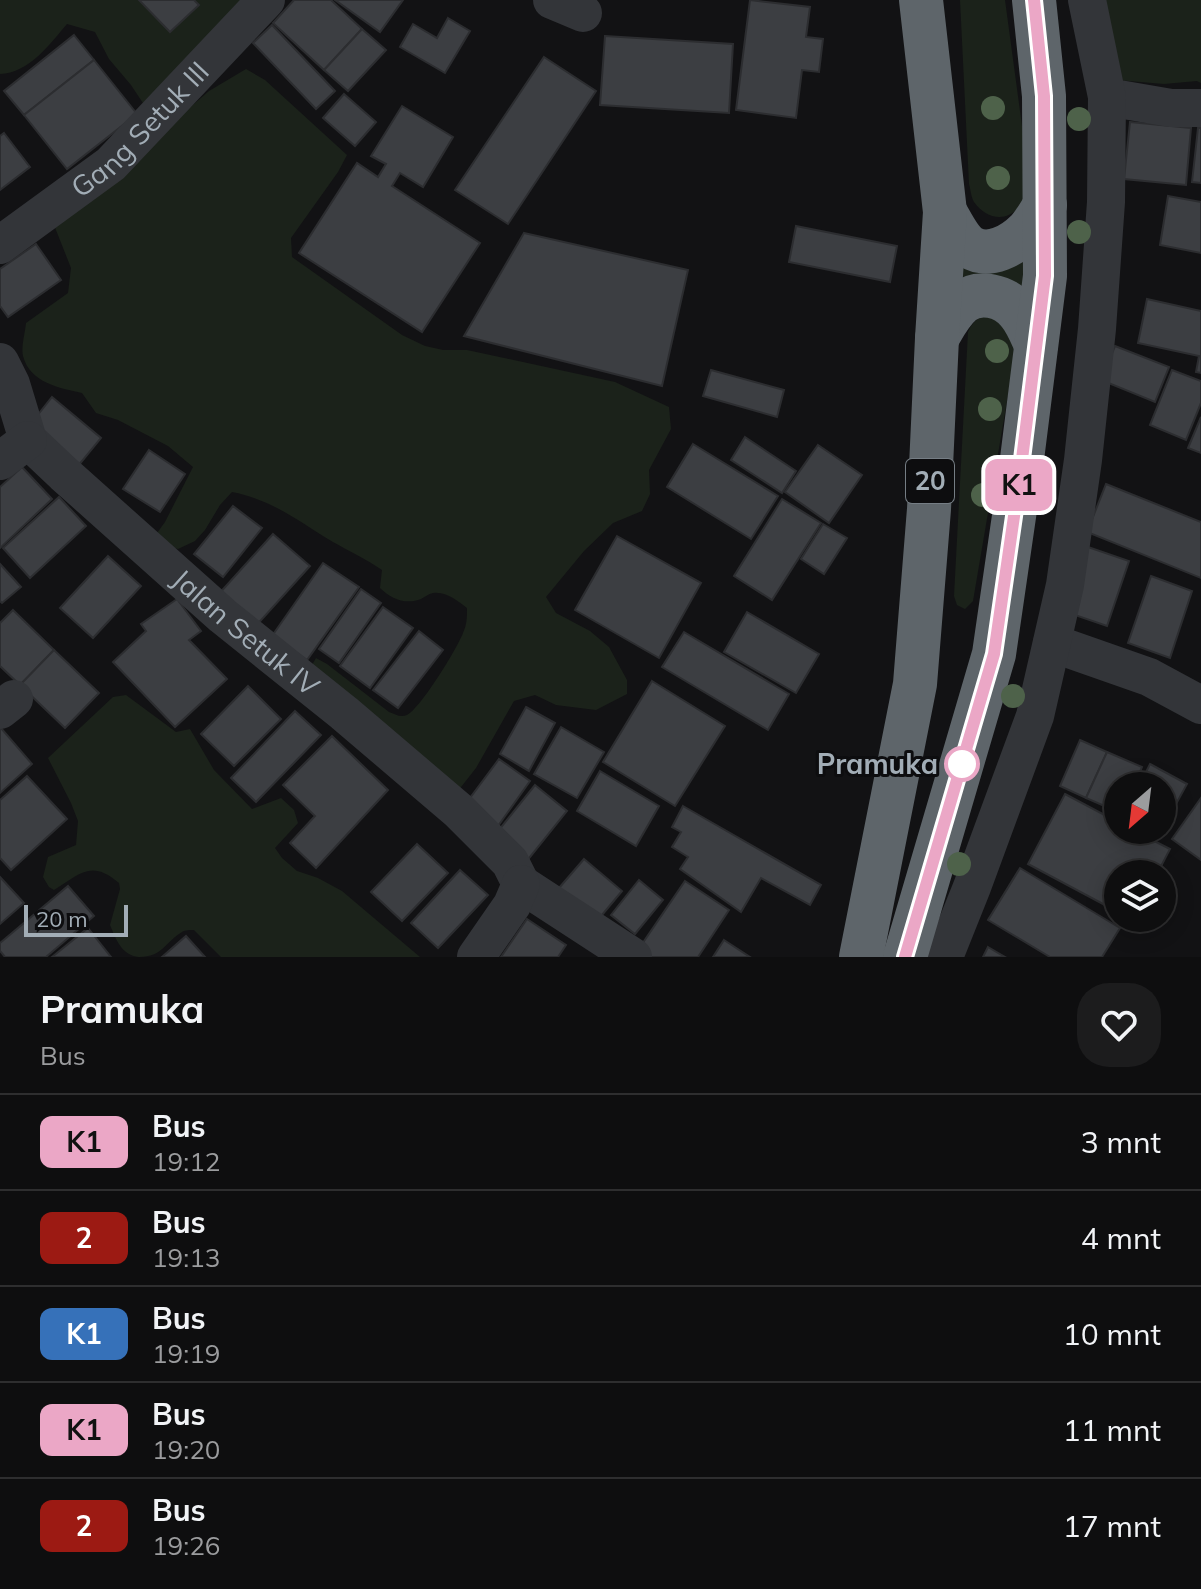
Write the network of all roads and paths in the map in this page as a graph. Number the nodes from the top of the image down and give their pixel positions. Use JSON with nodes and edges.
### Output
{"nodes":[{"id":1,"x":266,"y":0,"type":"edge"},
{"id":2,"x":1034,"y":0,"type":"edge"},
{"id":3,"x":1087,"y":0,"type":"edge"},
{"id":4,"x":917,"y":1,"type":"edge"},
{"id":5,"x":1107,"y":97,"type":"junction"},
{"id":6,"x":1201,"y":108,"type":"edge"},
{"id":7,"x":1045,"y":205,"type":"junction"},
{"id":8,"x":945,"y":212,"type":"junction"},
{"id":9,"x":0,"y":245,"type":"edge"},
{"id":10,"x":937,"y":338,"type":"junction"},
{"id":11,"x":1036,"y":345,"type":"junction"},
{"id":12,"x":0,"y":362,"type":"edge"},
{"id":13,"x":14,"y":450,"type":"edge"},
{"id":14,"x":1052,"y":643,"type":"junction"},
{"id":15,"x":1201,"y":705,"type":"edge"},
{"id":16,"x":521,"y":884,"type":"junction"},
{"id":17,"x":476,"y":957,"type":"edge"},
{"id":18,"x":633,"y":957,"type":"edge"},
{"id":19,"x":861,"y":957,"type":"edge"},
{"id":20,"x":905,"y":957,"type":"edge"},
{"id":21,"x":944,"y":957,"type":"edge"}],
"edges":[{"from":1,"to":9,"type":"street","name":"Gang Setuk III"},
{"from":2,"to":7,"type":"highway"},
{"from":3,"to":5,"type":"street"},
{"from":4,"to":8,"type":"highway","number":"20"},
{"from":5,"to":6,"type":"street"},
{"from":5,"to":14,"type":"street"},
{"from":7,"to":8,"type":"highway"},
{"from":7,"to":11,"type":"highway"},
{"from":8,"to":10,"type":"highway","number":"20"},
{"from":10,"to":11,"type":"highway"},
{"from":10,"to":19,"type":"highway","number":"20"},
{"from":11,"to":20,"type":"highway"},
{"from":12,"to":13,"type":"street","name":"Jalan Setuk IV"},
{"from":13,"to":16,"type":"street","name":"Jalan Setuk IV"},
{"from":14,"to":15,"type":"street"},
{"from":14,"to":21,"type":"street"},
{"from":16,"to":17,"type":"street"},
{"from":16,"to":18,"type":"street"}]}
